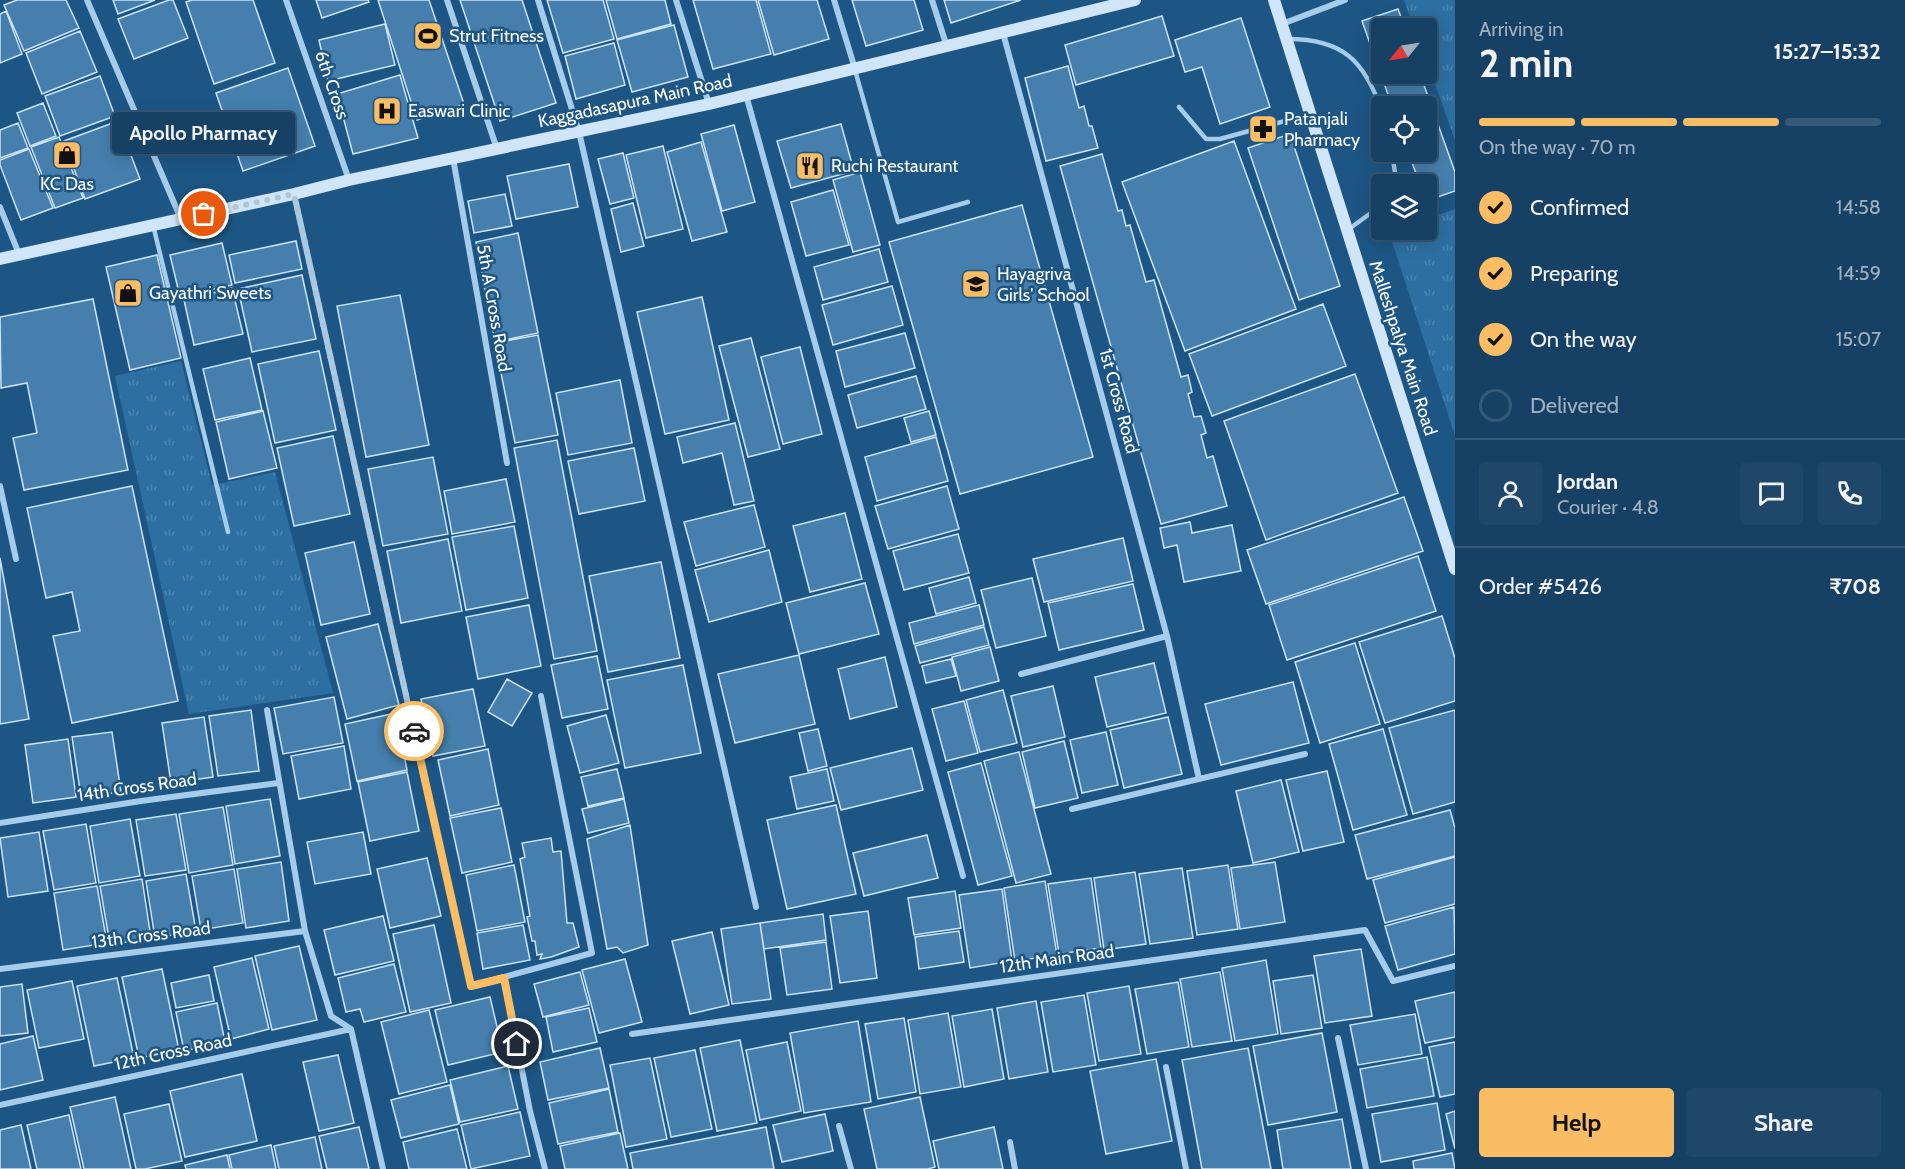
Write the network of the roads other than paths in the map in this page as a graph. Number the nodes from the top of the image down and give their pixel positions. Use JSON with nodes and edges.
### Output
{"nodes":[{"id":1,"x":87,"y":0,"type":"edge"},
{"id":2,"x":286,"y":0,"type":"edge"},
{"id":3,"x":447,"y":0,"type":"edge"},
{"id":4,"x":538,"y":0,"type":"edge"},
{"id":5,"x":676,"y":0,"type":"edge"},
{"id":6,"x":834,"y":0,"type":"edge"},
{"id":7,"x":932,"y":0,"type":"edge"},
{"id":8,"x":1135,"y":0,"type":"edge"},
{"id":9,"x":1274,"y":0,"type":"edge"},
{"id":10,"x":1345,"y":0,"type":"edge"},
{"id":11,"x":1281,"y":24,"type":"junction"},
{"id":12,"x":1003,"y":33,"type":"junction"},
{"id":13,"x":1286,"y":39,"type":"junction"},
{"id":14,"x":947,"y":47,"type":"junction"},
{"id":15,"x":855,"y":70,"type":"junction"},
{"id":16,"x":746,"y":95,"type":"junction"},
{"id":17,"x":1374,"y":96,"type":"edge"},
{"id":18,"x":709,"y":104,"type":"junction"},
{"id":19,"x":1179,"y":107,"type":"dead end"},
{"id":20,"x":1310,"y":114,"type":"junction"},
{"id":21,"x":579,"y":132,"type":"junction"},
{"id":22,"x":497,"y":150,"type":"junction"},
{"id":23,"x":453,"y":158,"type":"junction"},
{"id":24,"x":349,"y":180,"type":"junction"},
{"id":25,"x":294,"y":194,"type":"junction"},
{"id":26,"x":968,"y":202,"type":"dead end"},
{"id":27,"x":0,"y":207,"type":"edge"},
{"id":28,"x":1371,"y":213,"type":"edge"},
{"id":29,"x":182,"y":219,"type":"junction"},
{"id":30,"x":153,"y":225,"type":"junction"},
{"id":31,"x":1347,"y":231,"type":"junction"},
{"id":32,"x":20,"y":255,"type":"junction"},
{"id":33,"x":0,"y":259,"type":"edge"},
{"id":34,"x":507,"y":463,"type":"dead end"},
{"id":35,"x":0,"y":486,"type":"edge"},
{"id":36,"x":228,"y":532,"type":"dead end"},
{"id":37,"x":16,"y":559,"type":"dead end"},
{"id":38,"x":1455,"y":569,"type":"edge"},
{"id":39,"x":1167,"y":636,"type":"junction"},
{"id":40,"x":1022,"y":674,"type":"dead end"},
{"id":41,"x":541,"y":696,"type":"dead end"},
{"id":42,"x":267,"y":710,"type":"dead end"},
{"id":43,"x":1305,"y":754,"type":"dead end"},
{"id":44,"x":1199,"y":779,"type":"junction"},
{"id":45,"x":278,"y":783,"type":"junction"},
{"id":46,"x":1072,"y":809,"type":"dead end"},
{"id":47,"x":0,"y":823,"type":"edge"},
{"id":48,"x":963,"y":876,"type":"dead end"},
{"id":49,"x":756,"y":906,"type":"dead end"},
{"id":50,"x":305,"y":931,"type":"junction"},
{"id":51,"x":1455,"y":966,"type":"edge"},
{"id":52,"x":0,"y":969,"type":"edge"},
{"id":53,"x":504,"y":978,"type":"junction"},
{"id":54,"x":351,"y":1029,"type":"junction"},
{"id":55,"x":632,"y":1035,"type":"dead end"},
{"id":56,"x":1338,"y":1038,"type":"dead end"},
{"id":57,"x":1166,"y":1066,"type":"dead end"},
{"id":58,"x":0,"y":1106,"type":"edge"},
{"id":59,"x":839,"y":1126,"type":"dead end"},
{"id":60,"x":1010,"y":1143,"type":"dead end"},
{"id":61,"x":383,"y":1169,"type":"edge"},
{"id":62,"x":545,"y":1169,"type":"edge"},
{"id":63,"x":851,"y":1169,"type":"edge"},
{"id":64,"x":1015,"y":1169,"type":"edge"},
{"id":65,"x":1186,"y":1169,"type":"edge"},
{"id":66,"x":1366,"y":1169,"type":"edge"}],
"edges":[{"from":1,"to":29,"type":"street"},
{"from":2,"to":24,"type":"street","name":"6th Cross"},
{"from":3,"to":22,"type":"street"},
{"from":4,"to":21,"type":"street"},
{"from":5,"to":18,"type":"street"},
{"from":6,"to":15,"type":"street"},
{"from":7,"to":14,"type":"street"},
{"from":8,"to":12,"type":"main road","name":"Kaggadasapura Main Road"},
{"from":9,"to":11,"type":"main road","name":"Malleshpalya Main Road"},
{"from":10,"to":11,"type":"street"},
{"from":11,"to":13,"type":"main road","name":"Malleshpalya Main Road"},
{"from":12,"to":14,"type":"main road","name":"Kaggadasapura Main Road"},
{"from":12,"to":39,"type":"street","name":"1st Cross Road"},
{"from":13,"to":17,"type":"lane"},
{"from":13,"to":20,"type":"main road","name":"Malleshpalya Main Road"},
{"from":14,"to":15,"type":"main road","name":"Kaggadasapura Main Road"},
{"from":15,"to":16,"type":"main road","name":"Kaggadasapura Main Road"},
{"from":15,"to":26,"type":"lane"},
{"from":16,"to":18,"type":"main road","name":"Kaggadasapura Main Road"},
{"from":16,"to":48,"type":"street"},
{"from":18,"to":21,"type":"main road","name":"Kaggadasapura Main Road"},
{"from":19,"to":20,"type":"lane"},
{"from":20,"to":31,"type":"main road","name":"Malleshpalya Main Road"},
{"from":21,"to":22,"type":"main road","name":"Kaggadasapura Main Road"},
{"from":21,"to":49,"type":"street"},
{"from":22,"to":23,"type":"main road","name":"Kaggadasapura Main Road"},
{"from":23,"to":24,"type":"main road","name":"Kaggadasapura Main Road"},
{"from":23,"to":34,"type":"street","name":"5th A Cross Road"},
{"from":24,"to":25,"type":"main road","name":"Kaggadasapura Main Road"},
{"from":25,"to":29,"type":"main road","name":"Kaggadasapura Main Road"},
{"from":25,"to":53,"type":"street"},
{"from":27,"to":32,"type":"street"},
{"from":28,"to":31,"type":"lane"},
{"from":29,"to":30,"type":"main road","name":"Kaggadasapura Main Road"},
{"from":30,"to":32,"type":"main road","name":"Kaggadasapura Main Road"},
{"from":30,"to":36,"type":"lane"},
{"from":31,"to":38,"type":"main road","name":"Malleshpalya Main Road"},
{"from":32,"to":33,"type":"main road","name":"Kaggadasapura Main Road"},
{"from":35,"to":37,"type":"street"},
{"from":39,"to":40,"type":"street"},
{"from":39,"to":44,"type":"street","name":"1st Cross Road"},
{"from":41,"to":53,"type":"street"},
{"from":42,"to":45,"type":"street"},
{"from":43,"to":44,"type":"street"},
{"from":44,"to":46,"type":"street"},
{"from":45,"to":47,"type":"street","name":"14th Cross Road"},
{"from":45,"to":50,"type":"street"},
{"from":50,"to":52,"type":"street","name":"13th Cross Road"},
{"from":50,"to":54,"type":"street"},
{"from":51,"to":55,"type":"street","name":"12th Main Road"},
{"from":53,"to":62,"type":"street"},
{"from":54,"to":58,"type":"street","name":"12th Cross Road"},
{"from":54,"to":61,"type":"street"},
{"from":56,"to":66,"type":"street"},
{"from":57,"to":65,"type":"street"},
{"from":59,"to":63,"type":"street"},
{"from":60,"to":64,"type":"street"}]}
